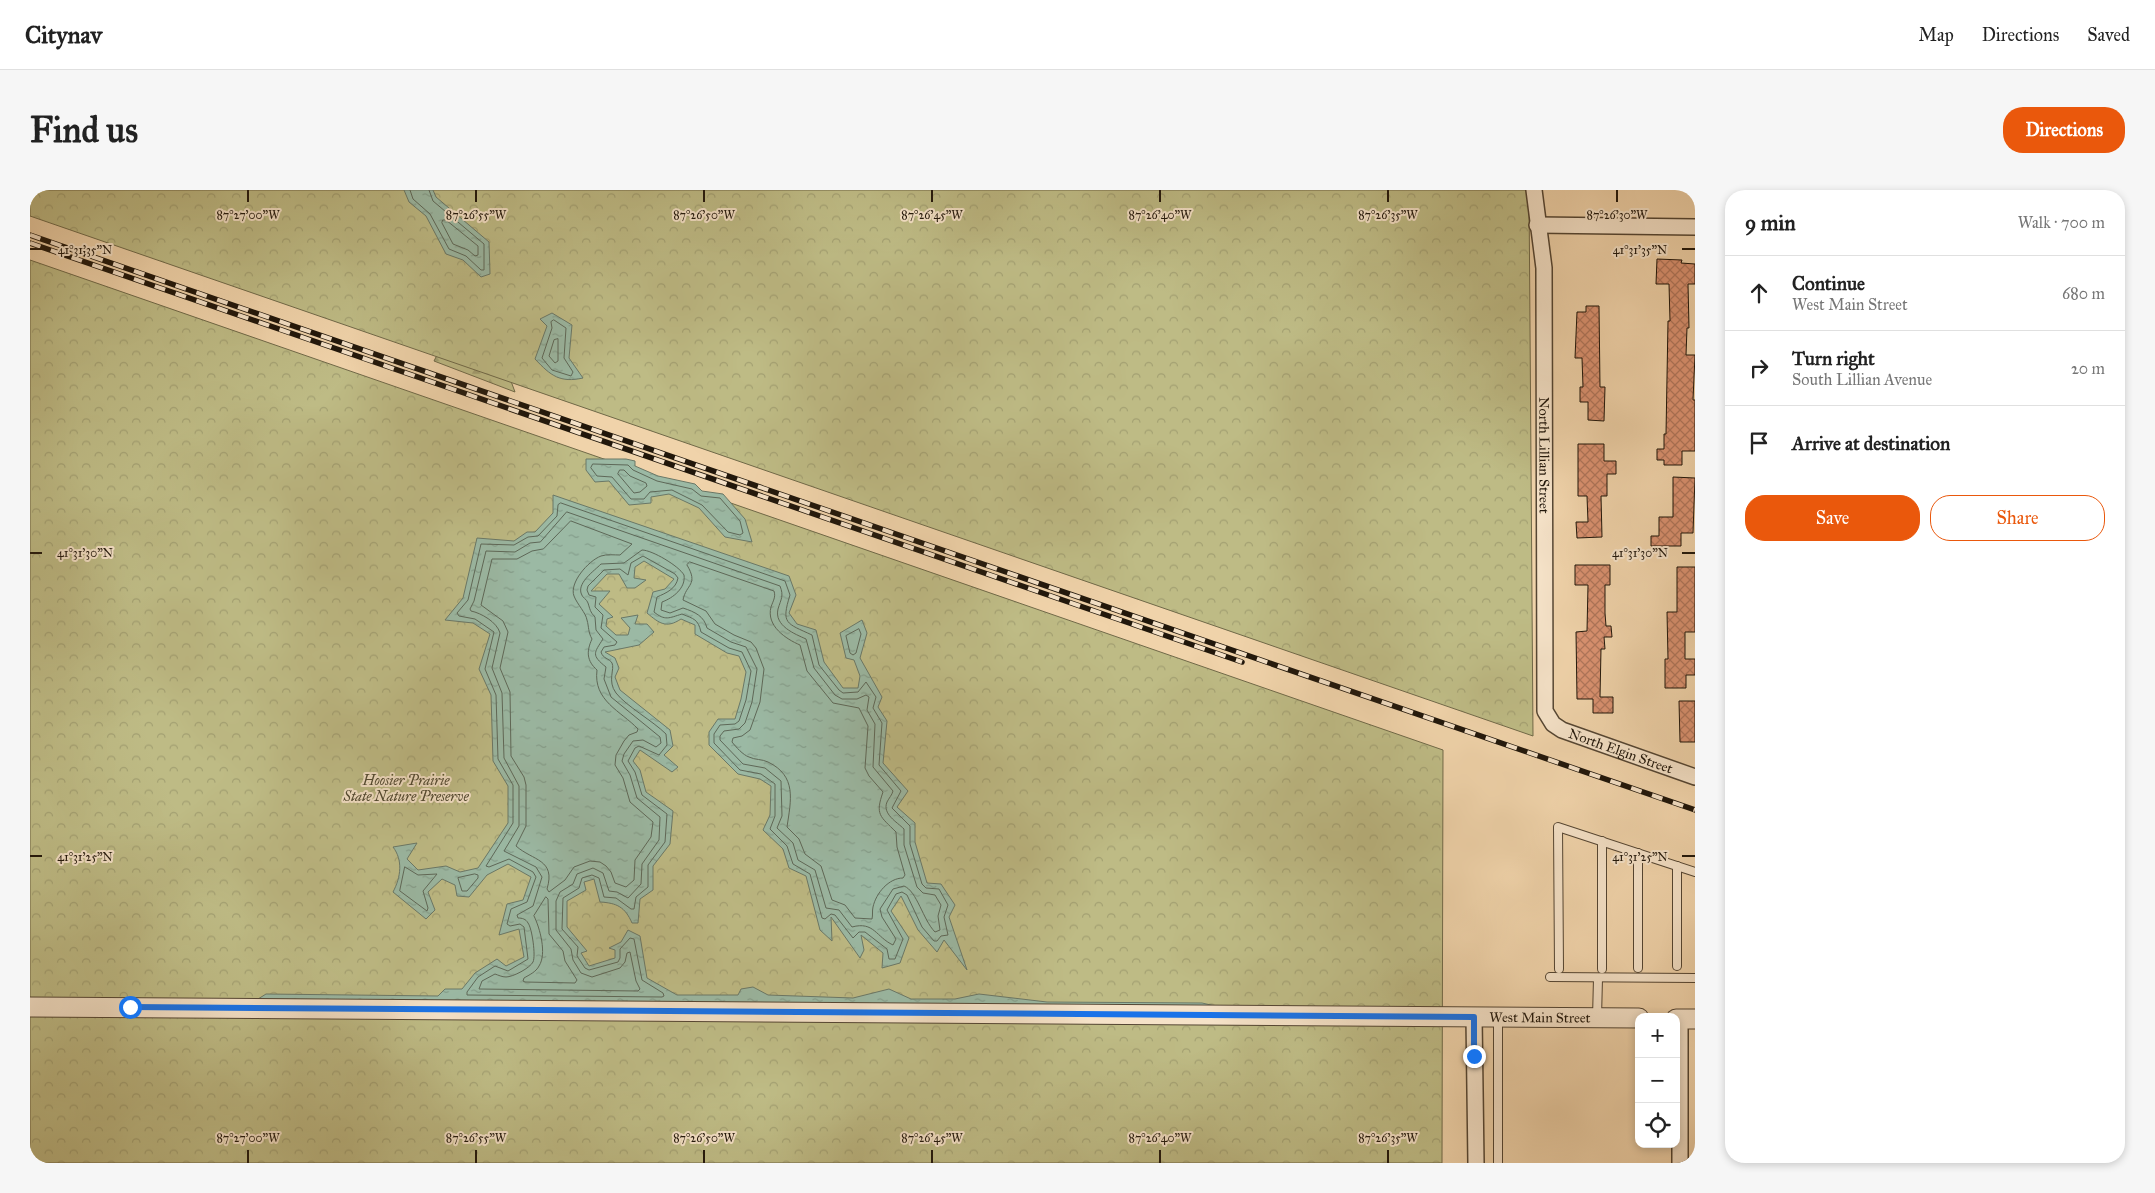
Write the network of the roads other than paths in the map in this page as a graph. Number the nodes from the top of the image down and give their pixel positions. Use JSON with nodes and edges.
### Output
{"nodes":[{"id":1,"x":1534,"y":190,"type":"edge"},
{"id":2,"x":1537,"y":225,"type":"junction"},
{"id":3,"x":1695,"y":227,"type":"edge"},
{"id":4,"x":1550,"y":721,"type":"joint"},
{"id":5,"x":1695,"y":777,"type":"edge"},
{"id":6,"x":1602,"y":841,"type":"junction"},
{"id":7,"x":1638,"y":853,"type":"junction"},
{"id":8,"x":1677,"y":866,"type":"junction"},
{"id":9,"x":1695,"y":872,"type":"edge"},
{"id":10,"x":1677,"y":966,"type":"dead end"},
{"id":11,"x":1638,"y":968,"type":"dead end"},
{"id":12,"x":1559,"y":969,"type":"dead end"},
{"id":13,"x":1602,"y":969,"type":"dead end"},
{"id":14,"x":1550,"y":977,"type":"dead end"},
{"id":15,"x":1598,"y":978,"type":"junction"},
{"id":16,"x":1695,"y":978,"type":"edge"},
{"id":17,"x":30,"y":1007,"type":"edge"},
{"id":18,"x":1474,"y":1017,"type":"junction"},
{"id":19,"x":1498,"y":1017,"type":"junction"},
{"id":20,"x":1597,"y":1018,"type":"junction"},
{"id":21,"x":1635,"y":1018,"type":"edge"},
{"id":22,"x":1684,"y":1019,"type":"edge"},
{"id":23,"x":1476,"y":1163,"type":"edge"},
{"id":24,"x":1498,"y":1163,"type":"edge"},
{"id":25,"x":1680,"y":1163,"type":"edge"}],
"edges":[{"from":1,"to":2,"type":"street","name":"North Lillian Street"},
{"from":2,"to":3,"type":"street"},
{"from":2,"to":4,"type":"street","name":"North Lillian Street"},
{"from":4,"to":5,"type":"street","name":"North Elgin Street"},
{"from":6,"to":7,"type":"lane"},
{"from":6,"to":12,"type":"lane"},
{"from":6,"to":13,"type":"lane"},
{"from":7,"to":8,"type":"lane"},
{"from":7,"to":11,"type":"lane"},
{"from":8,"to":9,"type":"lane"},
{"from":8,"to":10,"type":"lane"},
{"from":14,"to":15,"type":"lane"},
{"from":15,"to":16,"type":"lane"},
{"from":15,"to":20,"type":"lane"},
{"from":17,"to":18,"type":"street","name":"West Main Street"},
{"from":18,"to":19,"type":"street","name":"West Main Street"},
{"from":18,"to":23,"type":"street"},
{"from":19,"to":20,"type":"street","name":"West Main Street"},
{"from":19,"to":24,"type":"lane"},
{"from":20,"to":21,"type":"street","name":"West Main Street"},
{"from":22,"to":25,"type":"street"}]}
